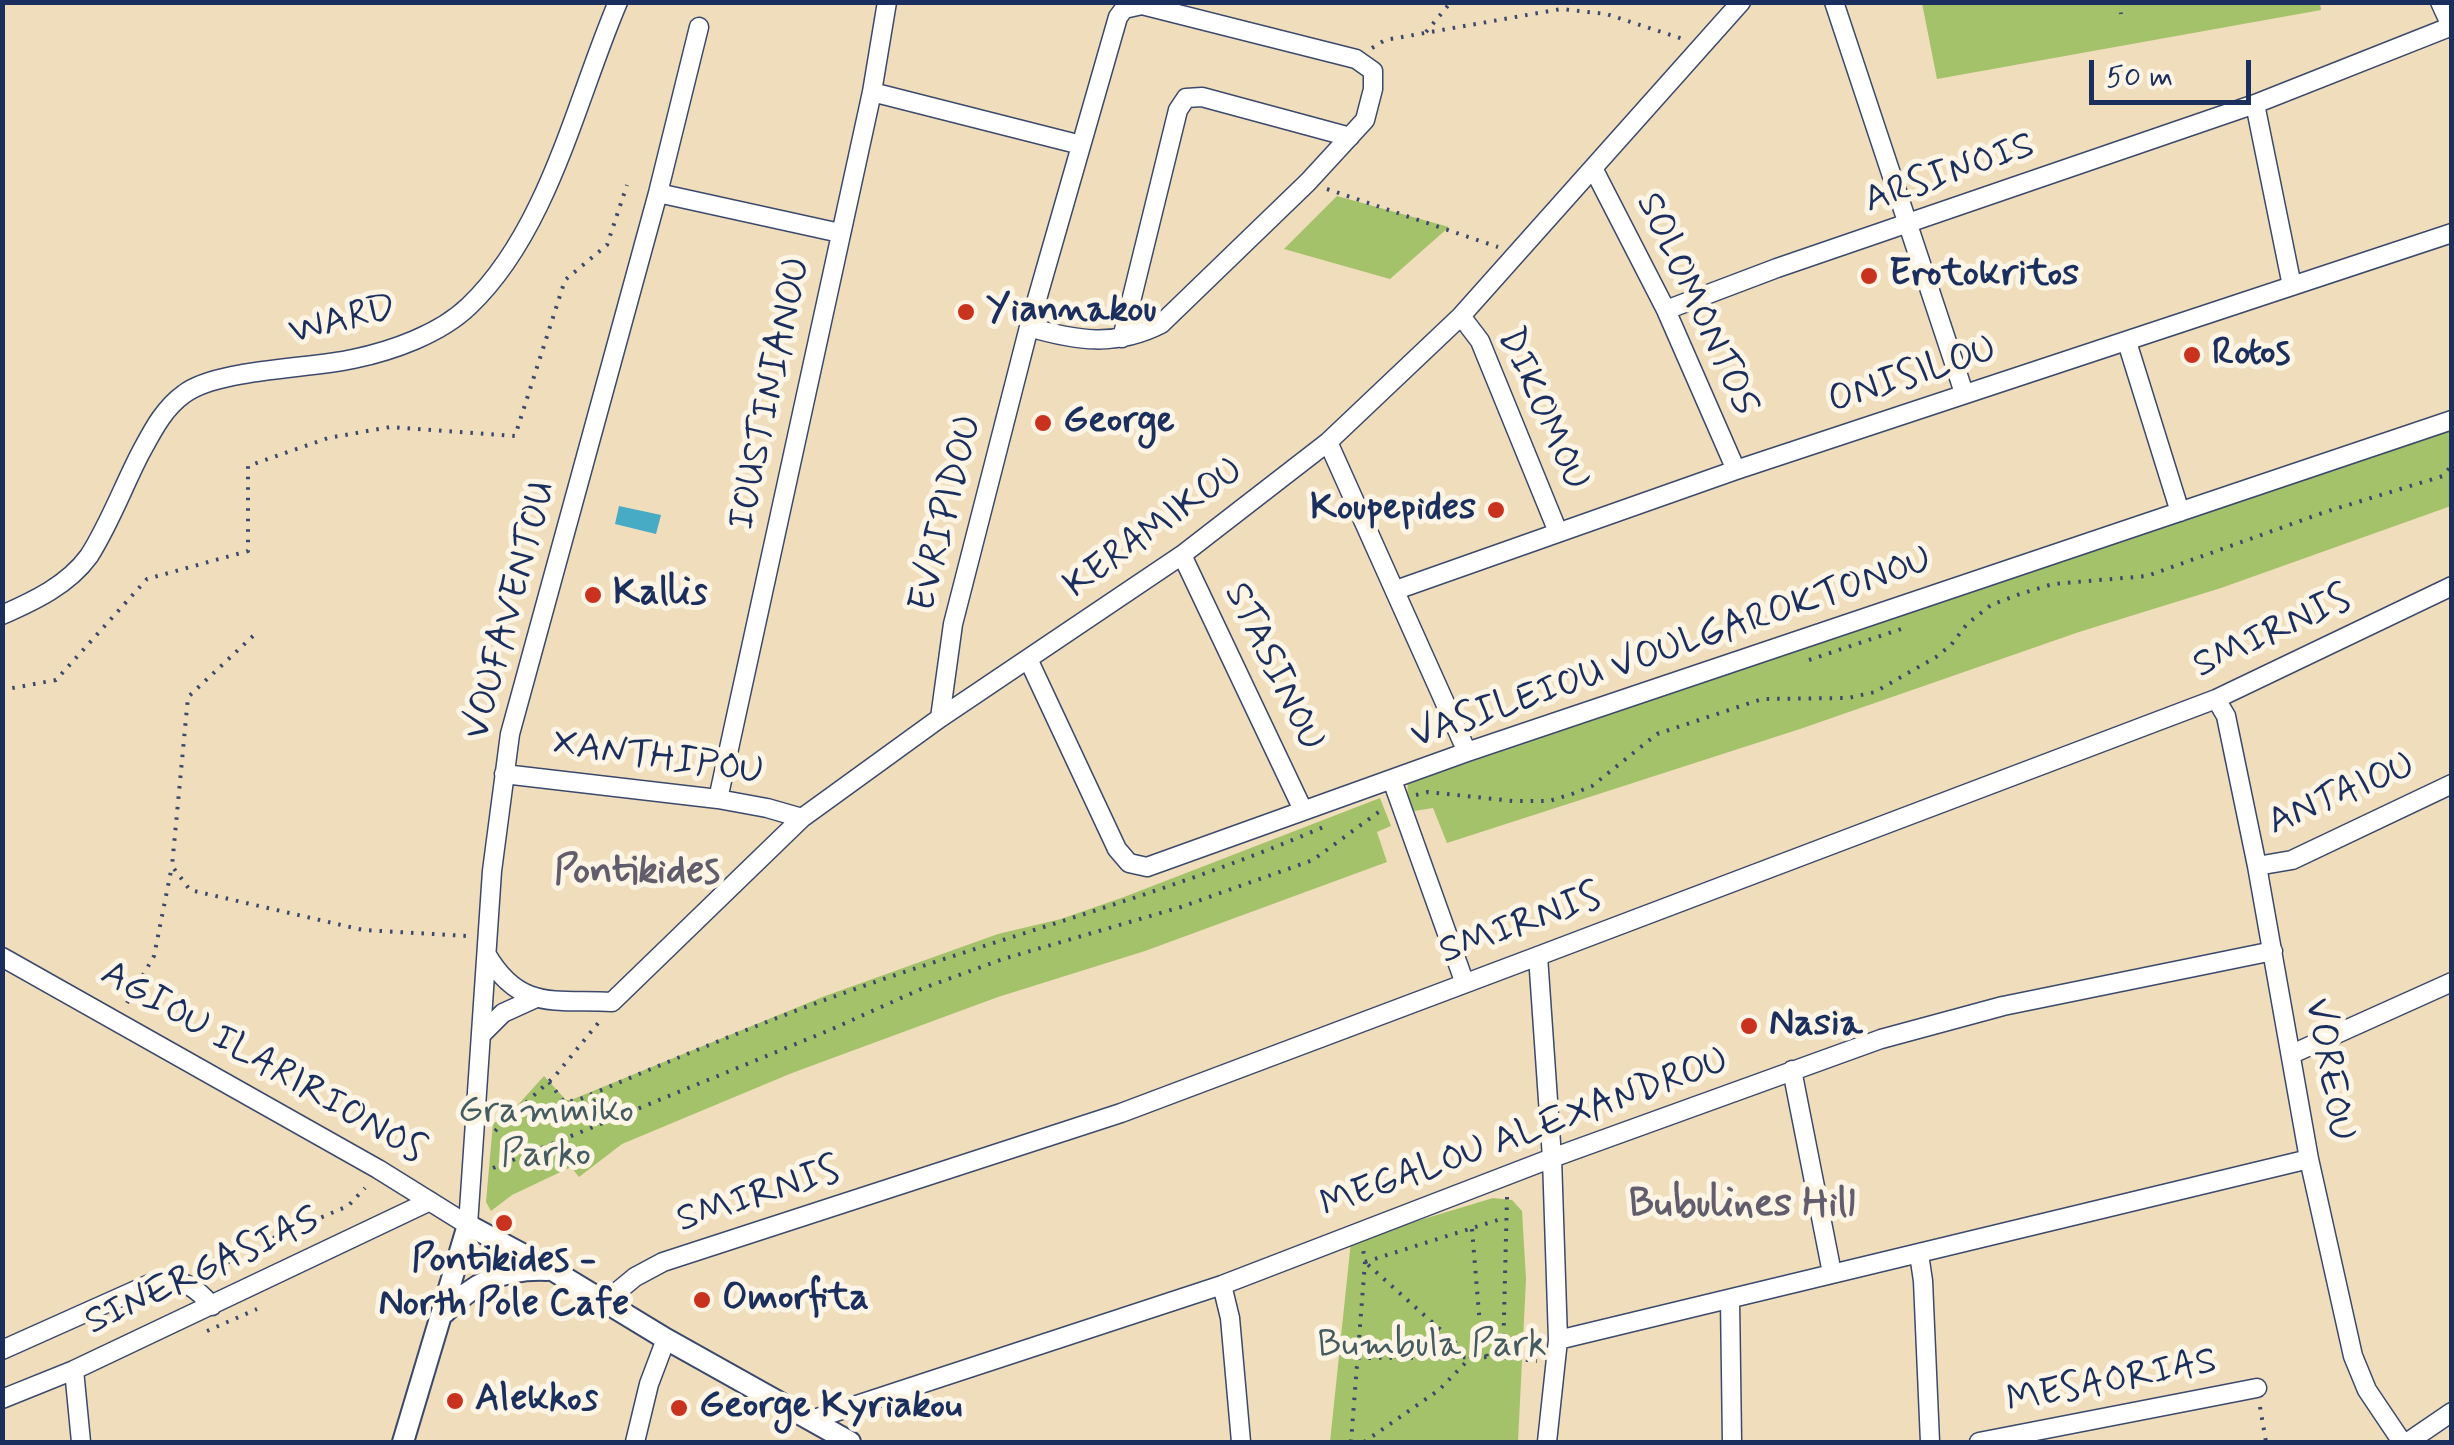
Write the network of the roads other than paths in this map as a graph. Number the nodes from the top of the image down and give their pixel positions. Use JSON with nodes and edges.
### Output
{"nodes":[{"id":1,"x":618,"y":2,"type":"edge"},
{"id":2,"x":887,"y":2,"type":"edge"},
{"id":3,"x":1740,"y":2,"type":"edge"},
{"id":4,"x":1834,"y":2,"type":"edge"},
{"id":5,"x":2440,"y":2,"type":"edge"},
{"id":6,"x":2451,"y":26,"type":"edge"},
{"id":7,"x":700,"y":27,"type":"dead end"},
{"id":8,"x":872,"y":92,"type":"junction"},
{"id":9,"x":2255,"y":104,"type":"junction"},
{"id":10,"x":1350,"y":137,"type":"junction"},
{"id":11,"x":1081,"y":145,"type":"junction"},
{"id":12,"x":1593,"y":168,"type":"junction"},
{"id":13,"x":658,"y":193,"type":"junction"},
{"id":14,"x":1906,"y":224,"type":"junction"},
{"id":15,"x":2452,"y":232,"type":"edge"},
{"id":16,"x":840,"y":233,"type":"junction"},
{"id":17,"x":2292,"y":286,"type":"junction"},
{"id":18,"x":1666,"y":310,"type":"junction"},
{"id":19,"x":1461,"y":316,"type":"junction"},
{"id":20,"x":1029,"y":326,"type":"junction"},
{"id":21,"x":1122,"y":338,"type":"junction"},
{"id":22,"x":2126,"y":342,"type":"junction"},
{"id":23,"x":1964,"y":393,"type":"junction"},
{"id":24,"x":2452,"y":420,"type":"edge"},
{"id":25,"x":1328,"y":442,"type":"junction"},
{"id":26,"x":1736,"y":470,"type":"junction"},
{"id":27,"x":2180,"y":512,"type":"junction"},
{"id":28,"x":1558,"y":532,"type":"junction"},
{"id":29,"x":1182,"y":555,"type":"junction"},
{"id":30,"x":2452,"y":586,"type":"edge"},
{"id":31,"x":1396,"y":590,"type":"junction"},
{"id":32,"x":2,"y":615,"type":"edge"},
{"id":33,"x":1029,"y":660,"type":"junction"},
{"id":34,"x":2216,"y":699,"type":"junction"},
{"id":35,"x":940,"y":718,"type":"junction"},
{"id":36,"x":1467,"y":752,"type":"junction"},
{"id":37,"x":504,"y":774,"type":"junction"},
{"id":38,"x":2452,"y":784,"type":"edge"},
{"id":39,"x":1396,"y":792,"type":"junction"},
{"id":40,"x":718,"y":798,"type":"junction"},
{"id":41,"x":1304,"y":810,"type":"junction"},
{"id":42,"x":802,"y":818,"type":"junction"},
{"id":43,"x":2258,"y":866,"type":"junction"},
{"id":44,"x":487,"y":946,"type":"junction"},
{"id":45,"x":2273,"y":951,"type":"junction"},
{"id":46,"x":1538,"y":956,"type":"junction"},
{"id":47,"x":2,"y":957,"type":"edge"},
{"id":48,"x":1464,"y":982,"type":"junction"},
{"id":49,"x":2452,"y":982,"type":"edge"},
{"id":50,"x":537,"y":998,"type":"junction"},
{"id":51,"x":482,"y":1034,"type":"junction"},
{"id":52,"x":2292,"y":1054,"type":"junction"},
{"id":53,"x":1792,"y":1070,"type":"junction"},
{"id":54,"x":1552,"y":1158,"type":"junction"},
{"id":55,"x":2309,"y":1159,"type":"junction"},
{"id":56,"x":430,"y":1201,"type":"junction"},
{"id":57,"x":468,"y":1226,"type":"junction"},
{"id":58,"x":1918,"y":1254,"type":"junction"},
{"id":59,"x":554,"y":1271,"type":"junction"},
{"id":60,"x":1832,"y":1273,"type":"junction"},
{"id":61,"x":1222,"y":1285,"type":"junction"},
{"id":62,"x":1730,"y":1300,"type":"junction"},
{"id":63,"x":606,"y":1301,"type":"junction"},
{"id":64,"x":212,"y":1306,"type":"junction"},
{"id":65,"x":443,"y":1314,"type":"junction"},
{"id":66,"x":666,"y":1339,"type":"junction"},
{"id":67,"x":1558,"y":1340,"type":"junction"},
{"id":68,"x":2,"y":1350,"type":"edge"},
{"id":69,"x":74,"y":1370,"type":"junction"},
{"id":70,"x":2257,"y":1388,"type":"road end"},
{"id":71,"x":4,"y":1397,"type":"edge"},
{"id":72,"x":2452,"y":1412,"type":"edge"},
{"id":73,"x":811,"y":1420,"type":"junction"},
{"id":74,"x":81,"y":1442,"type":"edge"},
{"id":75,"x":403,"y":1442,"type":"edge"},
{"id":76,"x":635,"y":1442,"type":"edge"},
{"id":77,"x":850,"y":1442,"type":"edge"},
{"id":78,"x":1241,"y":1442,"type":"edge"},
{"id":79,"x":1547,"y":1442,"type":"edge"},
{"id":80,"x":1732,"y":1442,"type":"edge"},
{"id":81,"x":1930,"y":1442,"type":"edge"},
{"id":82,"x":1979,"y":1442,"type":"edge"},
{"id":83,"x":2405,"y":1442,"type":"edge"}],
"edges":[{"from":1,"to":32,"type":"street","name":"WARD"},
{"from":2,"to":8,"type":"street","name":"IOUSTINIANOU"},
{"from":3,"to":12,"type":"street","name":"KERAMIKOU"},
{"from":4,"to":14,"type":"street"},
{"from":5,"to":6,"type":"street"},
{"from":6,"to":9,"type":"street","name":"ARSINOIS"},
{"from":7,"to":13,"type":"street","name":"VOUFAVENTOU"},
{"from":8,"to":11,"type":"street"},
{"from":8,"to":16,"type":"street","name":"IOUSTINIANOU"},
{"from":9,"to":14,"type":"street","name":"ARSINOIS"},
{"from":9,"to":17,"type":"street"},
{"from":10,"to":11,"type":"street","name":"EVRIPIDOU"},
{"from":10,"to":21,"type":"street"},
{"from":10,"to":21,"type":"street"},
{"from":11,"to":20,"type":"street","name":"EVRIPIDOU"},
{"from":12,"to":18,"type":"street","name":"SOLOMONTOS"},
{"from":12,"to":19,"type":"street","name":"KERAMIKOU"},
{"from":13,"to":16,"type":"street"},
{"from":13,"to":37,"type":"street","name":"VOUFAVENTOU"},
{"from":14,"to":18,"type":"street","name":"ARSINOIS"},
{"from":14,"to":23,"type":"street"},
{"from":15,"to":17,"type":"street","name":"ONISILOU"},
{"from":16,"to":40,"type":"street","name":"IOUSTINIANOU"},
{"from":17,"to":22,"type":"street","name":"ONISILOU"},
{"from":18,"to":26,"type":"street","name":"SOLOMONTOS"},
{"from":19,"to":25,"type":"street","name":"KERAMIKOU"},
{"from":19,"to":28,"type":"street","name":"DIKOMOU"},
{"from":20,"to":21,"type":"street"},
{"from":20,"to":35,"type":"street","name":"EVRIPIDOU"},
{"from":22,"to":23,"type":"street","name":"ONISILOU"},
{"from":22,"to":27,"type":"street"},
{"from":23,"to":26,"type":"street","name":"ONISILOU"},
{"from":24,"to":27,"type":"street","name":"VASILEIOU VOULGAROKTONOU"},
{"from":25,"to":29,"type":"street","name":"KERAMIKOU"},
{"from":25,"to":31,"type":"street"},
{"from":26,"to":28,"type":"street","name":"ONISILOU"},
{"from":27,"to":36,"type":"street","name":"VASILEIOU VOULGAROKTONOU"},
{"from":28,"to":31,"type":"street","name":"ONISILOU"},
{"from":29,"to":33,"type":"street","name":"KERAMIKOU"},
{"from":29,"to":41,"type":"street","name":"STASINOU"},
{"from":30,"to":34,"type":"street","name":"SMIRNIS"},
{"from":31,"to":36,"type":"street"},
{"from":33,"to":35,"type":"street","name":"KERAMIKOU"},
{"from":33,"to":41,"type":"street","name":"VASILEIOU VOULGAROKTONOU"},
{"from":34,"to":43,"type":"street","name":"VOREOU"},
{"from":34,"to":46,"type":"street","name":"SMIRNIS"},
{"from":35,"to":42,"type":"street","name":"KERAMIKOU"},
{"from":36,"to":39,"type":"street","name":"VASILEIOU VOULGAROKTONOU"},
{"from":37,"to":40,"type":"street","name":"XANTHIPOU"},
{"from":37,"to":44,"type":"street","name":"VOUFAVENTOU"},
{"from":38,"to":43,"type":"street","name":"ANTAIOU"},
{"from":39,"to":41,"type":"street","name":"VASILEIOU VOULGAROKTONOU"},
{"from":39,"to":48,"type":"street"},
{"from":40,"to":42,"type":"street","name":"XANTHIPOU"},
{"from":42,"to":50,"type":"street","name":"KERAMIKOU"},
{"from":43,"to":45,"type":"street","name":"VOREOU"},
{"from":44,"to":50,"type":"street"},
{"from":44,"to":51,"type":"street","name":"VOUFAVENTOU"},
{"from":45,"to":52,"type":"street","name":"VOREOU"},
{"from":45,"to":53,"type":"street","name":"MEGALOU ALEXANDROU"},
{"from":46,"to":48,"type":"street","name":"SMIRNIS"},
{"from":46,"to":54,"type":"street"},
{"from":47,"to":56,"type":"street","name":"AGIOU ILARIRIONOS"},
{"from":48,"to":63,"type":"street","name":"SMIRNIS"},
{"from":49,"to":52,"type":"street"},
{"from":50,"to":51,"type":"street"},
{"from":51,"to":57,"type":"street","name":"VOUFAVENTOU"},
{"from":52,"to":55,"type":"street","name":"VOREOU"},
{"from":53,"to":54,"type":"street","name":"MEGALOU ALEXANDROU"},
{"from":53,"to":60,"type":"street"},
{"from":54,"to":61,"type":"street","name":"MEGALOU ALEXANDROU"},
{"from":54,"to":67,"type":"street"},
{"from":55,"to":58,"type":"street"},
{"from":55,"to":83,"type":"street","name":"VOREOU"},
{"from":56,"to":57,"type":"street","name":"AGIOU ILARIRIONOS"},
{"from":56,"to":64,"type":"street","name":"SINERGASIAS"},
{"from":57,"to":59,"type":"street","name":"AGIOU ILARIRIONOS"},
{"from":57,"to":65,"type":"street"},
{"from":58,"to":60,"type":"street"},
{"from":58,"to":81,"type":"street"},
{"from":59,"to":63,"type":"street","name":"AGIOU ILARIRIONOS"},
{"from":59,"to":65,"type":"street"},
{"from":60,"to":62,"type":"street"},
{"from":61,"to":73,"type":"street","name":"MEGALOU ALEXANDROU"},
{"from":61,"to":78,"type":"street"},
{"from":62,"to":67,"type":"street"},
{"from":62,"to":80,"type":"street"},
{"from":63,"to":66,"type":"street","name":"AGIOU ILARIRIONOS"},
{"from":64,"to":68,"type":"street"},
{"from":64,"to":69,"type":"street","name":"SINERGASIAS"},
{"from":65,"to":75,"type":"street"},
{"from":66,"to":73,"type":"street","name":"AGIOU ILARIRIONOS"},
{"from":66,"to":76,"type":"street"},
{"from":67,"to":79,"type":"street"},
{"from":69,"to":71,"type":"street","name":"SINERGASIAS"},
{"from":69,"to":74,"type":"street"},
{"from":70,"to":82,"type":"street","name":"MESAORIAS"},
{"from":72,"to":83,"type":"street"},
{"from":73,"to":77,"type":"street","name":"AGIOU ILARIRIONOS"}]}
